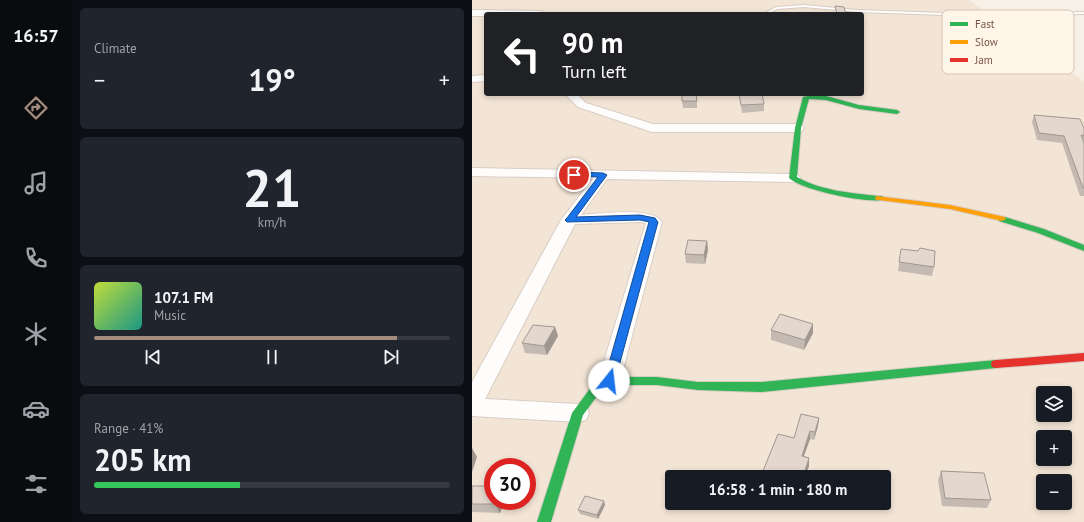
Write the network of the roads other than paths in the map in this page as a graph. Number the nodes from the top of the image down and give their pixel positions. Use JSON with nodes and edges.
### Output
{"nodes":[{"id":1,"x":769,"y":12,"type":"edge"},
{"id":2,"x":472,"y":13,"type":"edge"},
{"id":3,"x":484,"y":13,"type":"edge"},
{"id":4,"x":1074,"y":13,"type":"edge"},
{"id":5,"x":1084,"y":13,"type":"edge"},
{"id":6,"x":942,"y":14,"type":"edge"},
{"id":7,"x":484,"y":78,"type":"edge"},
{"id":8,"x":472,"y":79,"type":"edge"},
{"id":9,"x":573,"y":96,"type":"edge"},
{"id":10,"x":808,"y":96,"type":"edge"},
{"id":11,"x":818,"y":96,"type":"edge"},
{"id":12,"x":897,"y":112,"type":"dead end"},
{"id":13,"x":798,"y":128,"type":"junction"},
{"id":14,"x":472,"y":172,"type":"edge"},
{"id":15,"x":603,"y":175,"type":"junction"},
{"id":16,"x":793,"y":178,"type":"junction"},
{"id":17,"x":570,"y":220,"type":"junction"},
{"id":18,"x":1084,"y":248,"type":"edge"},
{"id":19,"x":1084,"y":357,"type":"edge"},
{"id":20,"x":609,"y":381,"type":"junction"},
{"id":21,"x":472,"y":402,"type":"edge"},
{"id":22,"x":472,"y":407,"type":"edge"},
{"id":23,"x":578,"y":413,"type":"junction"},
{"id":24,"x":544,"y":522,"type":"edge"}],
"edges":[{"from":1,"to":6,"type":"lane"},
{"from":2,"to":3,"type":"street"},
{"from":4,"to":5,"type":"lane"},
{"from":7,"to":8,"type":"street"},
{"from":9,"to":13,"type":"street"},
{"from":10,"to":13,"type":"street"},
{"from":11,"to":12,"type":"street"},
{"from":13,"to":16,"type":"street"},
{"from":14,"to":15,"type":"street"},
{"from":15,"to":16,"type":"street"},
{"from":15,"to":17,"type":"street"},
{"from":16,"to":18,"type":"street"},
{"from":17,"to":20,"type":"street"},
{"from":17,"to":21,"type":"street"},
{"from":19,"to":20,"type":"street"},
{"from":20,"to":23,"type":"street"},
{"from":22,"to":23,"type":"street"},
{"from":23,"to":24,"type":"street"}]}
